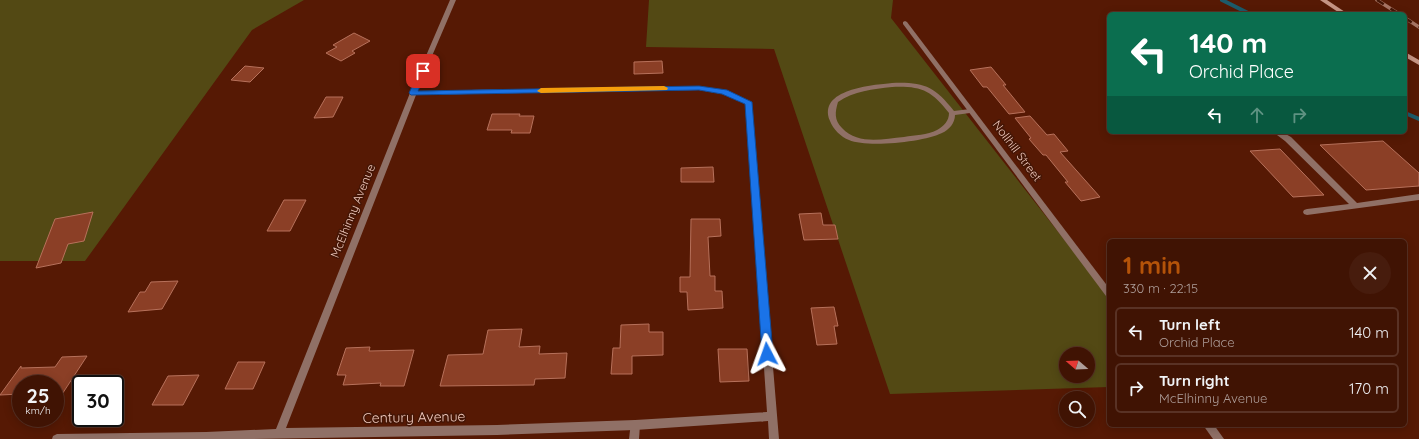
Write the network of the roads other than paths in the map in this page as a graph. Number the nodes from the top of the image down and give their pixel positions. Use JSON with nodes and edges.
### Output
{"nodes":[{"id":1,"x":453,"y":0,"type":"edge"},
{"id":2,"x":1323,"y":0,"type":"edge"},
{"id":3,"x":1342,"y":12,"type":"edge"},
{"id":4,"x":904,"y":23,"type":"dead end"},
{"id":5,"x":1407,"y":55,"type":"edge"},
{"id":6,"x":1419,"y":63,"type":"edge"},
{"id":7,"x":413,"y":93,"type":"junction"},
{"id":8,"x":970,"y":111,"type":"junction"},
{"id":9,"x":952,"y":113,"type":"junction"},
{"id":10,"x":1280,"y":134,"type":"edge"},
{"id":11,"x":1419,"y":197,"type":"edge"},
{"id":12,"x":1356,"y":206,"type":"junction"},
{"id":13,"x":1307,"y":212,"type":"dead end"},
{"id":14,"x":1107,"y":291,"type":"edge"},
{"id":15,"x":772,"y":416,"type":"junction"},
{"id":16,"x":635,"y":424,"type":"junction"},
{"id":17,"x":1210,"y":427,"type":"edge"},
{"id":18,"x":279,"y":433,"type":"junction"},
{"id":19,"x":497,"y":434,"type":"edge"},
{"id":20,"x":206,"y":438,"type":"edge"},
{"id":21,"x":57,"y":439,"type":"edge"},
{"id":22,"x":634,"y":439,"type":"edge"},
{"id":23,"x":774,"y":439,"type":"edge"},
{"id":24,"x":1219,"y":439,"type":"edge"}],
"edges":[{"from":1,"to":7,"type":"street","name":"McElhinny Avenue"},
{"from":2,"to":3,"type":"street"},
{"from":4,"to":8,"type":"street","name":"Nollhill Street"},
{"from":5,"to":6,"type":"street"},
{"from":7,"to":15,"type":"street"},
{"from":7,"to":18,"type":"street","name":"McElhinny Avenue"},
{"from":8,"to":9,"type":"street"},
{"from":8,"to":14,"type":"street","name":"Nollhill Street"},
{"from":9,"to":9,"type":"street"},
{"from":10,"to":12,"type":"street"},
{"from":11,"to":12,"type":"street"},
{"from":12,"to":13,"type":"street"},
{"from":15,"to":16,"type":"street","name":"Century Avenue"},
{"from":15,"to":23,"type":"street"},
{"from":16,"to":19,"type":"street","name":"Century Avenue"},
{"from":16,"to":22,"type":"street"},
{"from":17,"to":24,"type":"street"},
{"from":18,"to":19,"type":"street","name":"Century Avenue"},
{"from":18,"to":20,"type":"street","name":"Century Avenue"},
{"from":20,"to":21,"type":"street","name":"Century Avenue"}]}
